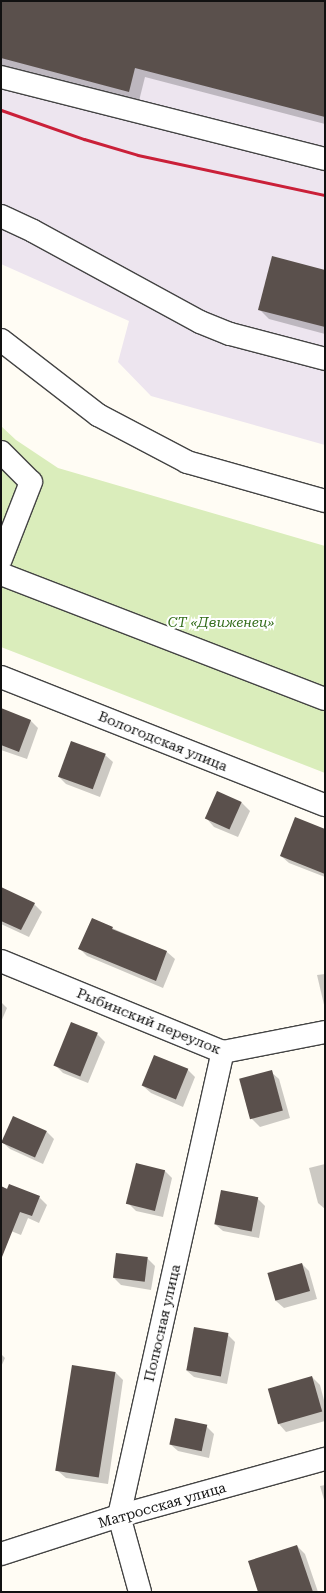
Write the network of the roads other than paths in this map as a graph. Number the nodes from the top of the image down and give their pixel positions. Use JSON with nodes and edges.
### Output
{"nodes":[{"id":1,"x":1,"y":77,"type":"edge"},
{"id":2,"x":325,"y":159,"type":"edge"},
{"id":3,"x":1,"y":216,"type":"edge"},
{"id":4,"x":1,"y":340,"type":"edge"},
{"id":5,"x":325,"y":359,"type":"edge"},
{"id":6,"x":1,"y":452,"type":"edge"},
{"id":7,"x":325,"y":501,"type":"edge"},
{"id":8,"x":1,"y":559,"type":"edge"},
{"id":9,"x":1,"y":574,"type":"edge"},
{"id":10,"x":1,"y":677,"type":"edge"},
{"id":11,"x":325,"y":699,"type":"edge"},
{"id":12,"x":325,"y":805,"type":"edge"},
{"id":13,"x":1,"y":961,"type":"edge"},
{"id":14,"x":325,"y":1032,"type":"edge"},
{"id":15,"x":222,"y":1052,"type":"junction"},
{"id":16,"x":325,"y":1459,"type":"edge"},
{"id":17,"x":119,"y":1516,"type":"junction"},
{"id":18,"x":1,"y":1554,"type":"edge"},
{"id":19,"x":140,"y":1592,"type":"edge"}],
"edges":[{"from":1,"to":2,"type":"street"},
{"from":3,"to":5,"type":"street"},
{"from":4,"to":7,"type":"street"},
{"from":6,"to":8,"type":"street"},
{"from":9,"to":11,"type":"street"},
{"from":10,"to":12,"type":"street","name":"Вологодская улица"},
{"from":13,"to":15,"type":"street","name":"Рыбинский переулок"},
{"from":14,"to":15,"type":"street","name":"Рыбинский переулок"},
{"from":15,"to":17,"type":"street","name":"Полюсная улица"},
{"from":16,"to":17,"type":"street","name":"Матросская улица"},
{"from":17,"to":18,"type":"street","name":"Матросская улица"},
{"from":17,"to":19,"type":"street","name":"Полюсная улица"}]}
